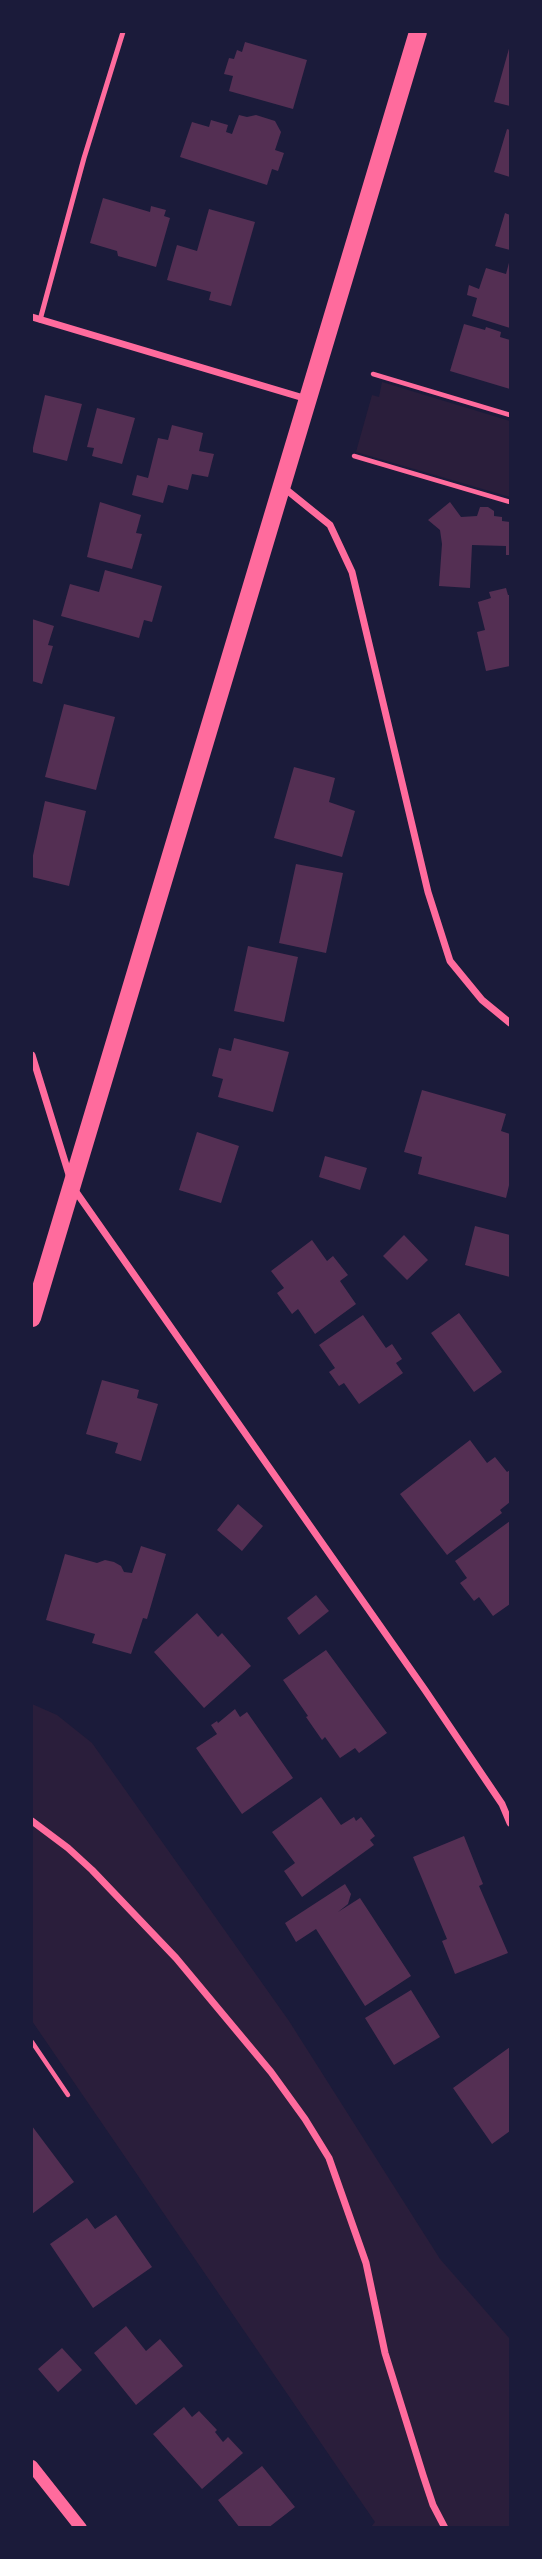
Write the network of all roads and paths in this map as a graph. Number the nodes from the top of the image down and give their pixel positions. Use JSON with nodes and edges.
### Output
{"nodes":[{"id":1,"x":123,"y":32,"type":"edge"},
{"id":2,"x":418,"y":32,"type":"edge"},
{"id":3,"x":32,"y":317,"type":"edge"},
{"id":4,"x":40,"y":320,"type":"junction"},
{"id":5,"x":373,"y":374,"type":"dead end"},
{"id":6,"x":307,"y":399,"type":"junction"},
{"id":7,"x":510,"y":415,"type":"edge"},
{"id":8,"x":354,"y":456,"type":"dead end"},
{"id":9,"x":282,"y":486,"type":"junction"},
{"id":10,"x":510,"y":502,"type":"edge"},
{"id":11,"x":510,"y":1023,"type":"edge"},
{"id":12,"x":32,"y":1055,"type":"edge"},
{"id":13,"x":72,"y":1185,"type":"junction"},
{"id":14,"x":32,"y":1318,"type":"edge"},
{"id":15,"x":32,"y":1821,"type":"edge"},
{"id":16,"x":510,"y":1823,"type":"edge"},
{"id":17,"x":32,"y":2042,"type":"edge"},
{"id":18,"x":68,"y":2095,"type":"dead end"},
{"id":19,"x":32,"y":2466,"type":"edge"},
{"id":20,"x":81,"y":2528,"type":"edge"},
{"id":21,"x":445,"y":2528,"type":"edge"}],
"edges":[{"from":1,"to":4,"type":"lane"},
{"from":2,"to":6,"type":"main road"},
{"from":3,"to":4,"type":"street"},
{"from":4,"to":6,"type":"street"},
{"from":5,"to":7,"type":"path"},
{"from":6,"to":9,"type":"main road"},
{"from":8,"to":10,"type":"path"},
{"from":9,"to":11,"type":"street"},
{"from":9,"to":13,"type":"main road"},
{"from":12,"to":13,"type":"street"},
{"from":13,"to":14,"type":"main road"},
{"from":13,"to":16,"type":"street"},
{"from":15,"to":21,"type":"street"},
{"from":17,"to":18,"type":"path"},
{"from":19,"to":20,"type":"street"}]}
